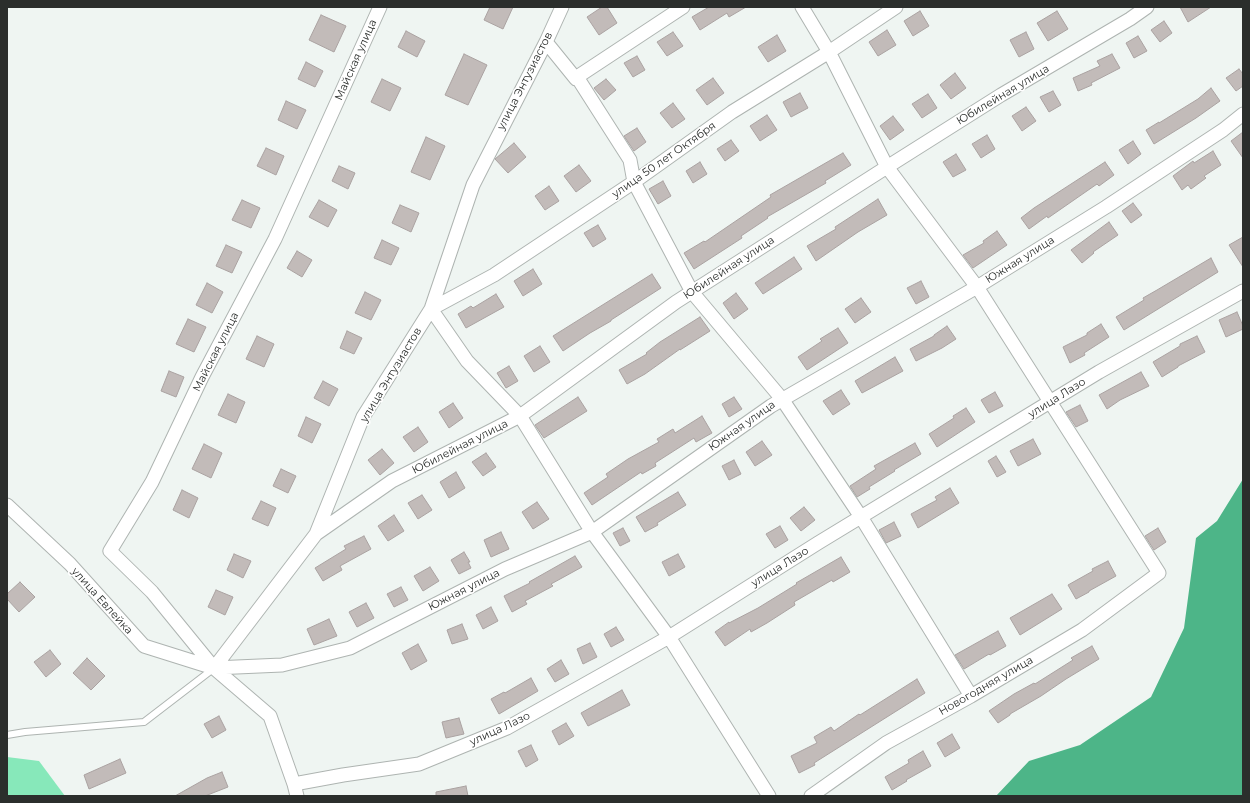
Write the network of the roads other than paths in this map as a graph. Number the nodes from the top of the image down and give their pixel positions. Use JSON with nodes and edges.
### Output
{"nodes":[{"id":1,"x":380,"y":7,"type":"edge"},
{"id":2,"x":562,"y":7,"type":"edge"},
{"id":3,"x":683,"y":7,"type":"edge"},
{"id":4,"x":802,"y":7,"type":"edge"},
{"id":5,"x":896,"y":7,"type":"edge"},
{"id":6,"x":1147,"y":7,"type":"edge"},
{"id":7,"x":546,"y":42,"type":"junction"},
{"id":8,"x":829,"y":52,"type":"junction"},
{"id":9,"x":577,"y":77,"type":"junction"},
{"id":10,"x":1243,"y":114,"type":"edge"},
{"id":11,"x":887,"y":167,"type":"junction"},
{"id":12,"x":634,"y":182,"type":"junction"},
{"id":13,"x":977,"y":287,"type":"junction"},
{"id":14,"x":1243,"y":291,"type":"edge"},
{"id":15,"x":692,"y":292,"type":"junction"},
{"id":16,"x":431,"y":309,"type":"junction"},
{"id":17,"x":782,"y":398,"type":"junction"},
{"id":18,"x":1052,"y":402,"type":"junction"},
{"id":19,"x":520,"y":416,"type":"junction"},
{"id":20,"x":7,"y":505,"type":"edge"},
{"id":21,"x":862,"y":517,"type":"junction"},
{"id":22,"x":592,"y":532,"type":"junction"},
{"id":23,"x":316,"y":534,"type":"junction"},
{"id":24,"x":669,"y":637,"type":"junction"},
{"id":25,"x":214,"y":668,"type":"junction"},
{"id":26,"x":971,"y":696,"type":"junction"},
{"id":27,"x":7,"y":735,"type":"edge"},
{"id":28,"x":295,"y":790,"type":"edge"},
{"id":29,"x":769,"y":796,"type":"edge"},
{"id":30,"x":810,"y":796,"type":"edge"}],
"edges":[{"from":1,"to":25,"type":"street","name":"Майская улица"},
{"from":2,"to":7,"type":"street","name":"улица Энтузиастов"},
{"from":3,"to":9,"type":"street"},
{"from":4,"to":8,"type":"street"},
{"from":5,"to":8,"type":"street","name":"улица 50 лет Октября"},
{"from":6,"to":11,"type":"street","name":"Юбилейная улица"},
{"from":7,"to":9,"type":"street"},
{"from":7,"to":16,"type":"street","name":"улица Энтузиастов"},
{"from":8,"to":11,"type":"street"},
{"from":8,"to":12,"type":"street","name":"улица 50 лет Октября"},
{"from":9,"to":12,"type":"street"},
{"from":10,"to":13,"type":"street","name":"Южная улица"},
{"from":11,"to":13,"type":"street"},
{"from":11,"to":15,"type":"street","name":"Юбилейная улица"},
{"from":12,"to":15,"type":"street"},
{"from":12,"to":16,"type":"street","name":"улица 50 лет Октября"},
{"from":13,"to":17,"type":"street","name":"Южная улица"},
{"from":13,"to":18,"type":"street"},
{"from":14,"to":18,"type":"street","name":"улица Лазо"},
{"from":15,"to":17,"type":"street"},
{"from":15,"to":19,"type":"street","name":"Юбилейная улица"},
{"from":16,"to":19,"type":"street"},
{"from":16,"to":23,"type":"street","name":"улица Энтузиастов"},
{"from":17,"to":21,"type":"street"},
{"from":17,"to":22,"type":"street","name":"Южная улица"},
{"from":18,"to":21,"type":"street","name":"улица Лазо"},
{"from":18,"to":26,"type":"street","name":"Новогодняя улица"},
{"from":19,"to":22,"type":"street"},
{"from":19,"to":23,"type":"street","name":"Юбилейная улица"},
{"from":20,"to":25,"type":"street","name":"улица Евлейка"},
{"from":21,"to":24,"type":"street","name":"улица Лазо"},
{"from":21,"to":26,"type":"street"},
{"from":22,"to":24,"type":"street"},
{"from":22,"to":25,"type":"street","name":"Южная улица"},
{"from":23,"to":25,"type":"street","name":"улица Энтузиастов"},
{"from":24,"to":28,"type":"street","name":"улица Лазо"},
{"from":24,"to":29,"type":"street"},
{"from":25,"to":27,"type":"lane"},
{"from":25,"to":28,"type":"street"},
{"from":26,"to":30,"type":"street","name":"Новогодняя улица"}]}
